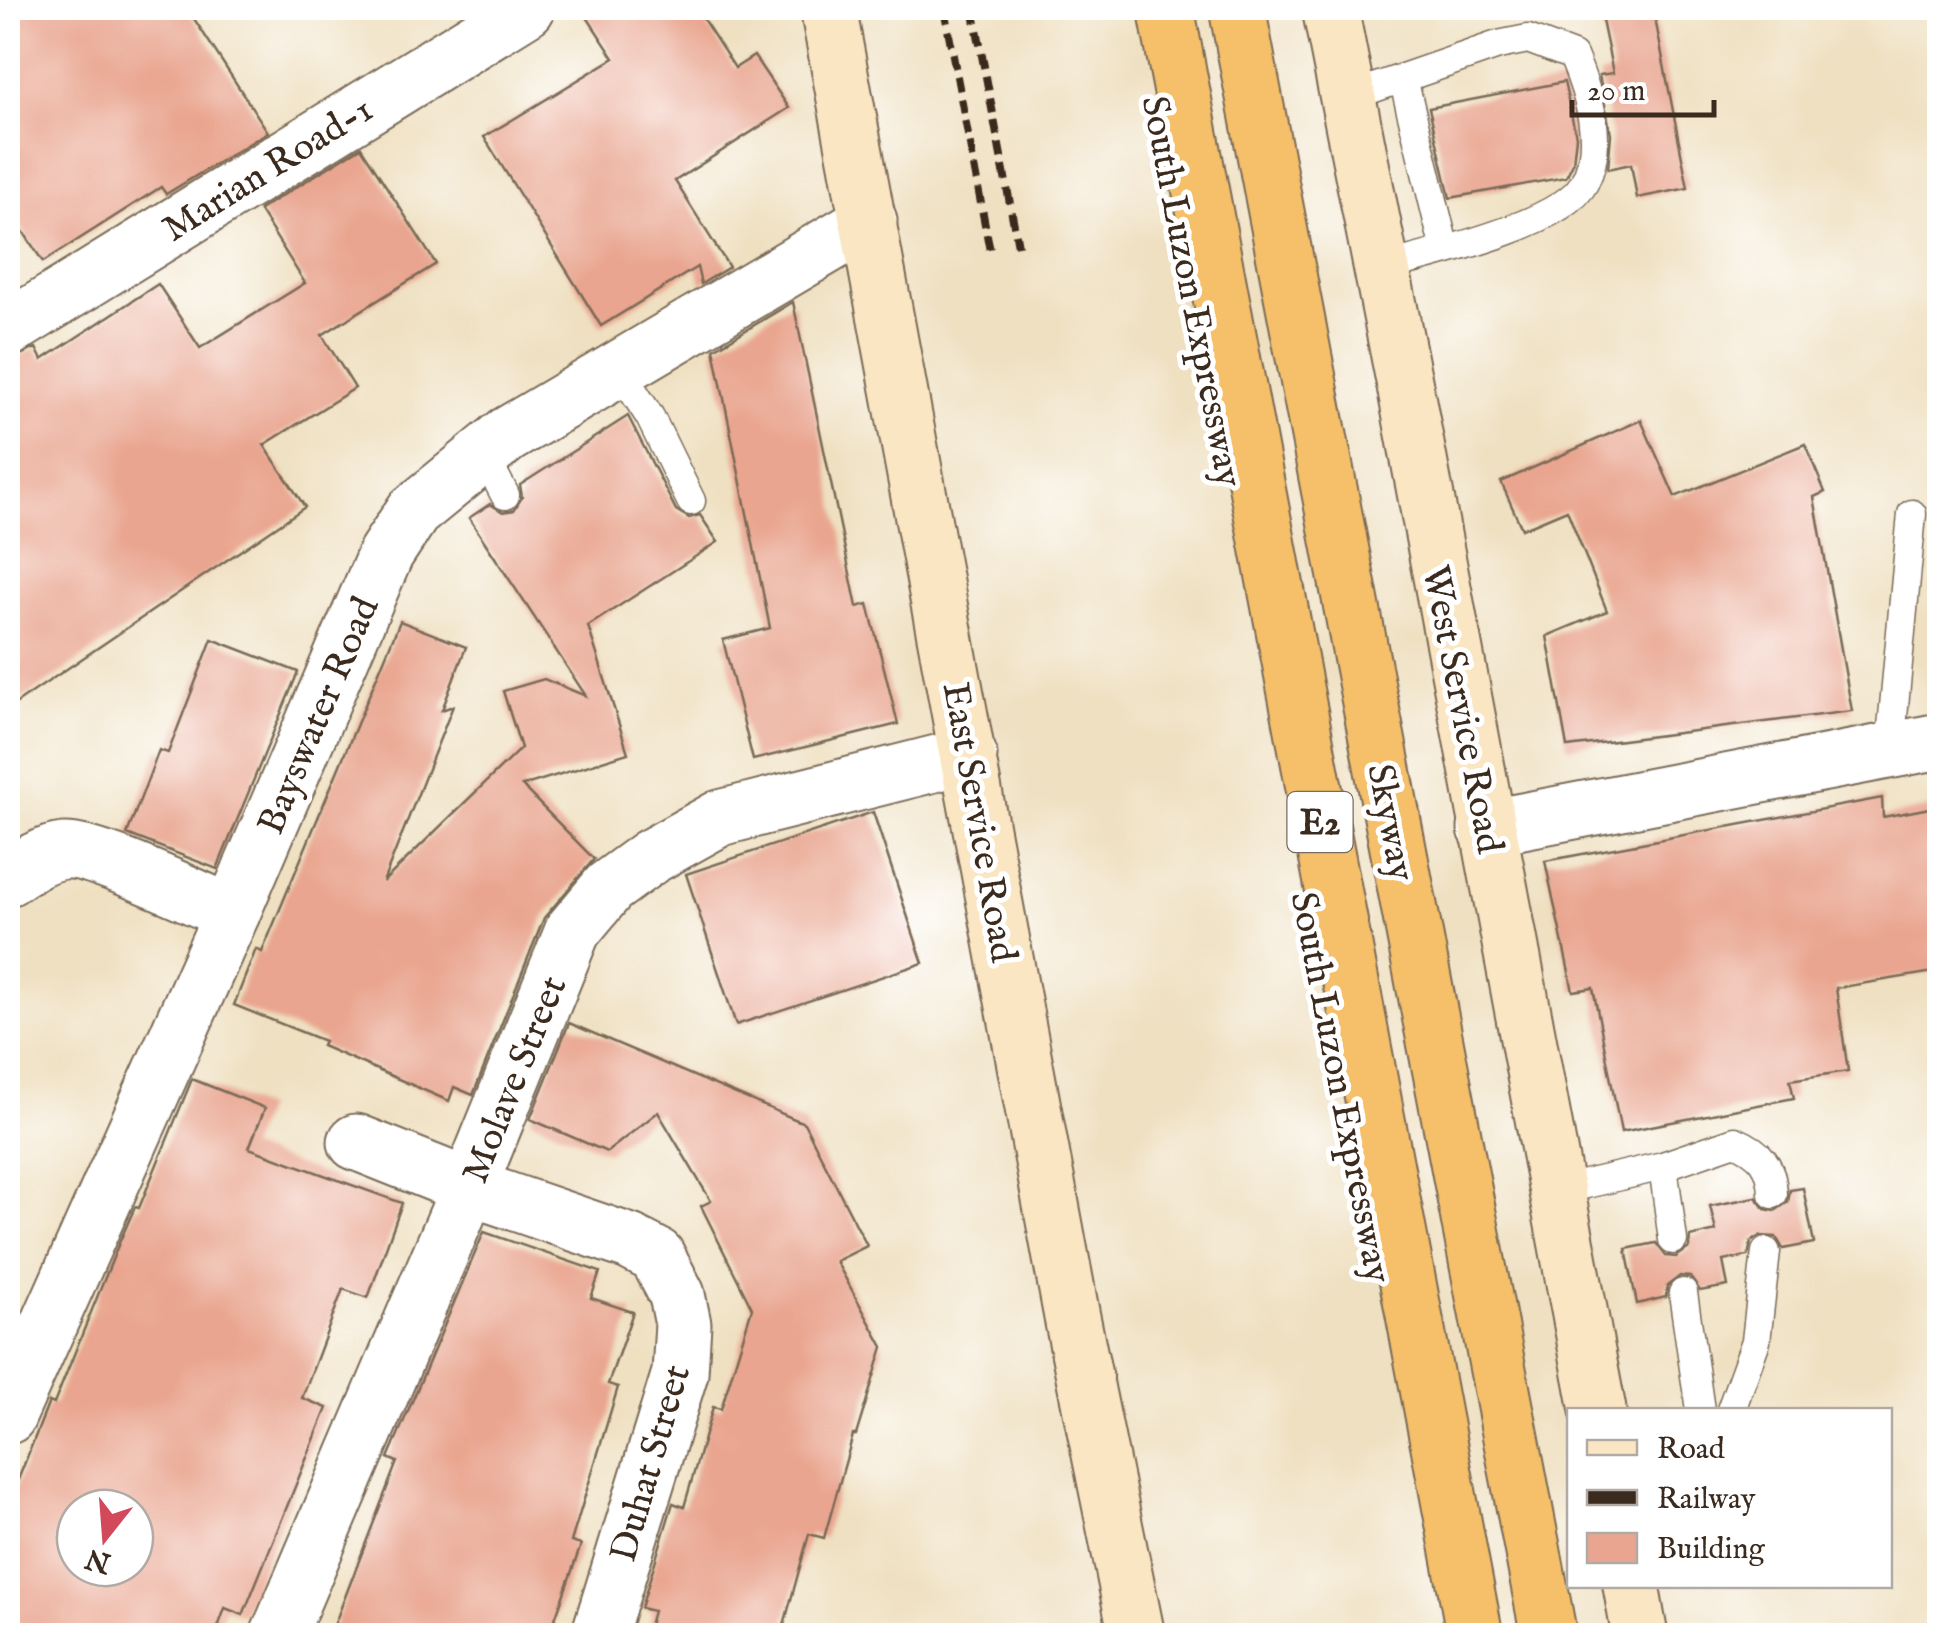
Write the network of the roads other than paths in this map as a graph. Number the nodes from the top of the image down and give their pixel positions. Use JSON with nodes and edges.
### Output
{"nodes":[{"id":1,"x":527,"y":8,"type":"edge"},
{"id":2,"x":828,"y":8,"type":"edge"},
{"id":3,"x":1140,"y":8,"type":"edge"},
{"id":4,"x":1166,"y":8,"type":"edge"},
{"id":5,"x":1237,"y":8,"type":"edge"},
{"id":6,"x":1268,"y":8,"type":"edge"},
{"id":7,"x":1330,"y":8,"type":"edge"},
{"id":8,"x":1403,"y":78,"type":"junction"},
{"id":9,"x":1348,"y":97,"type":"junction"},
{"id":10,"x":868,"y":221,"type":"junction"},
{"id":11,"x":1445,"y":250,"type":"junction"},
{"id":12,"x":1381,"y":268,"type":"junction"},
{"id":13,"x":8,"y":329,"type":"edge"},
{"id":14,"x":620,"y":369,"type":"junction"},
{"id":15,"x":691,"y":501,"type":"dead end"},
{"id":16,"x":1912,"y":514,"type":"dead end"},
{"id":17,"x":1915,"y":745,"type":"edge"},
{"id":18,"x":969,"y":755,"type":"junction"},
{"id":19,"x":1486,"y":828,"type":"junction"},
{"id":20,"x":8,"y":878,"type":"edge"},
{"id":21,"x":232,"y":913,"type":"junction"},
{"id":22,"x":356,"y":1142,"type":"dead end"},
{"id":23,"x":1664,"y":1166,"type":"junction"},
{"id":24,"x":469,"y":1186,"type":"junction"},
{"id":25,"x":1556,"y":1190,"type":"junction"},
{"id":26,"x":1772,"y":1194,"type":"dead end"},
{"id":27,"x":1673,"y":1240,"type":"dead end"},
{"id":28,"x":1766,"y":1252,"type":"dead end"},
{"id":29,"x":1683,"y":1294,"type":"dead end"},
{"id":30,"x":15,"y":1381,"type":"edge"},
{"id":31,"x":1598,"y":1408,"type":"edge"},
{"id":32,"x":1700,"y":1408,"type":"edge"},
{"id":33,"x":1732,"y":1408,"type":"edge"},
{"id":34,"x":1567,"y":1557,"type":"edge"},
{"id":35,"x":1572,"y":1588,"type":"edge"},
{"id":36,"x":1631,"y":1588,"type":"edge"},
{"id":37,"x":278,"y":1636,"type":"edge"},
{"id":38,"x":599,"y":1636,"type":"edge"},
{"id":39,"x":1137,"y":1636,"type":"edge"},
{"id":40,"x":1445,"y":1636,"type":"edge"},
{"id":41,"x":1475,"y":1636,"type":"edge"},
{"id":42,"x":1550,"y":1636,"type":"edge"},
{"id":43,"x":1581,"y":1636,"type":"edge"},
{"id":44,"x":1640,"y":1636,"type":"edge"}],
"edges":[{"from":1,"to":13,"type":"street","name":"Marian Road-1"},
{"from":2,"to":10,"type":"main road","name":"East Service Road"},
{"from":3,"to":40,"type":"highway","name":"South Luzon Expressway","number":"E2"},
{"from":4,"to":41,"type":"highway","name":"Skyway","number":"E2"},
{"from":5,"to":42,"type":"highway","name":"Skyway","number":"E2"},
{"from":6,"to":34,"type":"highway"},
{"from":7,"to":9,"type":"main road","name":"West Service Road"},
{"from":8,"to":9,"type":"lane"},
{"from":8,"to":11,"type":"lane"},
{"from":8,"to":11,"type":"lane"},
{"from":9,"to":12,"type":"main road","name":"West Service Road"},
{"from":10,"to":14,"type":"street","name":"Bayswater Road"},
{"from":10,"to":18,"type":"main road","name":"East Service Road"},
{"from":11,"to":12,"type":"lane"},
{"from":12,"to":19,"type":"main road","name":"West Service Road"},
{"from":14,"to":15,"type":"lane"},
{"from":14,"to":21,"type":"street","name":"Bayswater Road"},
{"from":16,"to":17,"type":"lane"},
{"from":17,"to":19,"type":"street"},
{"from":18,"to":24,"type":"street","name":"Molave Street"},
{"from":18,"to":39,"type":"main road","name":"East Service Road"},
{"from":19,"to":25,"type":"main road","name":"West Service Road"},
{"from":20,"to":21,"type":"street"},
{"from":21,"to":30,"type":"street","name":"Bayswater Road"},
{"from":22,"to":24,"type":"street","name":"Duhat Street"},
{"from":23,"to":25,"type":"lane"},
{"from":23,"to":26,"type":"lane"},
{"from":23,"to":27,"type":"lane"},
{"from":24,"to":37,"type":"street","name":"Molave Street"},
{"from":24,"to":38,"type":"street","name":"Duhat Street"},
{"from":25,"to":31,"type":"main road","name":"West Service Road"},
{"from":28,"to":33,"type":"lane"},
{"from":29,"to":32,"type":"lane"},
{"from":35,"to":43,"type":"highway"},
{"from":36,"to":44,"type":"main road"}]}
